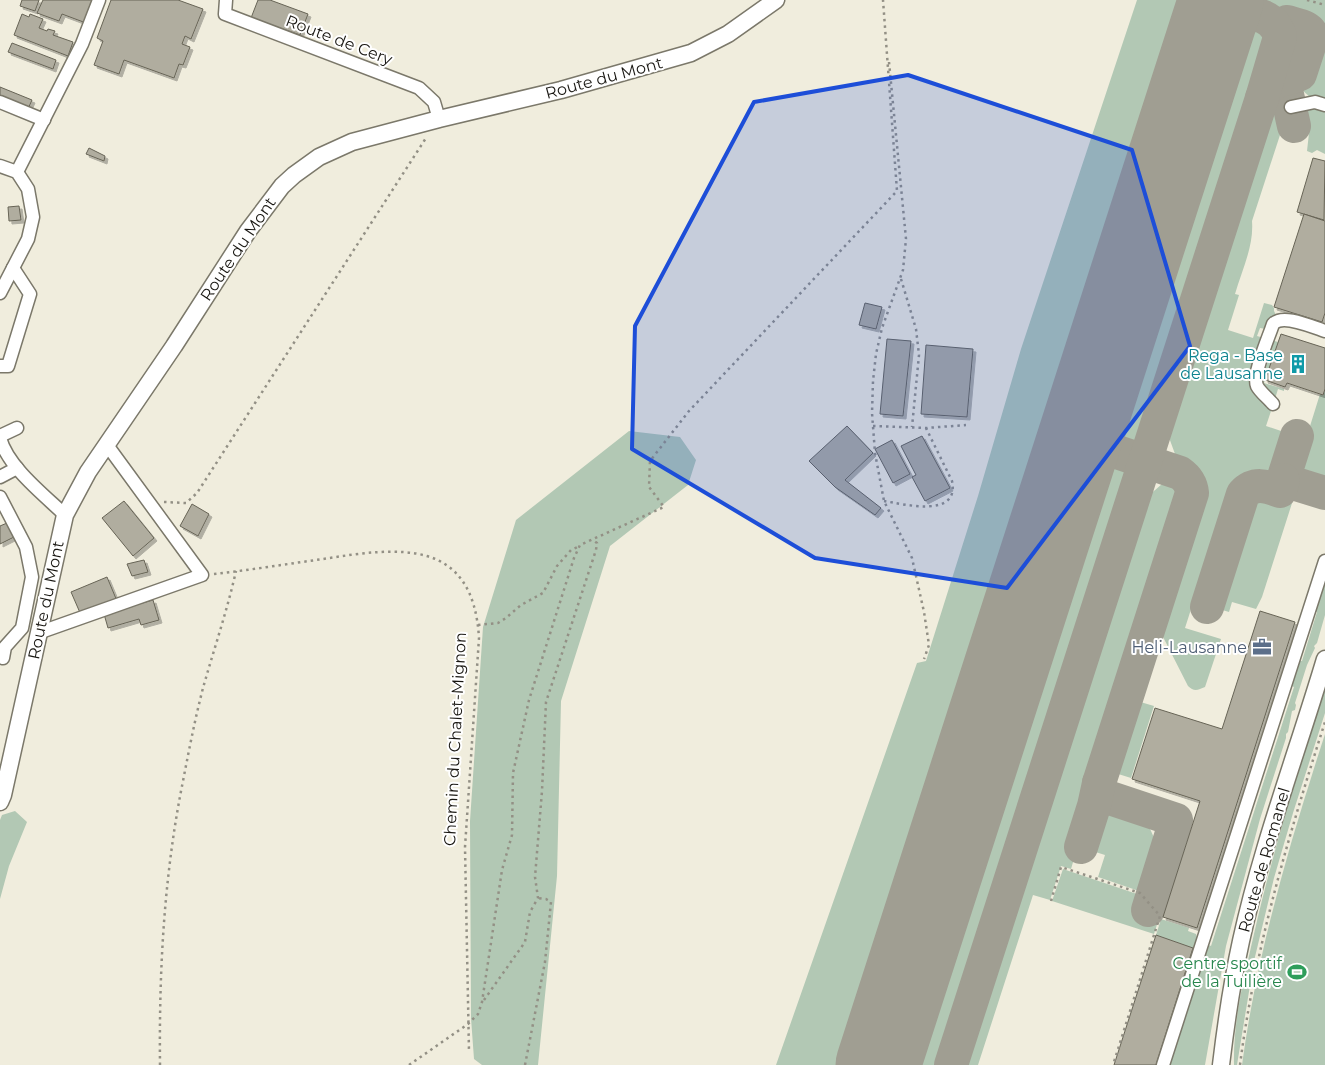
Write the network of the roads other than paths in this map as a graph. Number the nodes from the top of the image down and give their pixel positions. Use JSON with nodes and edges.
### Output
{"nodes":[{"id":1,"x":99,"y":0,"type":"edge"},
{"id":2,"x":226,"y":0,"type":"edge"},
{"id":3,"x":776,"y":0,"type":"edge"},
{"id":4,"x":0,"y":102,"type":"edge"},
{"id":5,"x":1325,"y":104,"type":"edge"},
{"id":6,"x":1290,"y":107,"type":"dead end"},
{"id":7,"x":44,"y":120,"type":"junction"},
{"id":8,"x":436,"y":120,"type":"junction"},
{"id":9,"x":0,"y":166,"type":"edge"},
{"id":10,"x":17,"y":172,"type":"junction"},
{"id":11,"x":14,"y":268,"type":"junction"},
{"id":12,"x":0,"y":293,"type":"edge"},
{"id":13,"x":1325,"y":332,"type":"edge"},
{"id":14,"x":0,"y":366,"type":"edge"},
{"id":15,"x":1273,"y":404,"type":"dead end"},
{"id":16,"x":17,"y":428,"type":"dead end"},
{"id":17,"x":0,"y":441,"type":"edge"},
{"id":18,"x":107,"y":445,"type":"junction"},
{"id":19,"x":16,"y":468,"type":"junction"},
{"id":20,"x":0,"y":477,"type":"edge"},
{"id":21,"x":0,"y":497,"type":"edge"},
{"id":22,"x":64,"y":515,"type":"junction"},
{"id":23,"x":1325,"y":561,"type":"edge"},
{"id":24,"x":38,"y":633,"type":"junction"},
{"id":25,"x":3,"y":650,"type":"edge"},
{"id":26,"x":1325,"y":659,"type":"edge"},
{"id":27,"x":0,"y":802,"type":"edge"},
{"id":28,"x":1163,"y":1065,"type":"edge"},
{"id":29,"x":1221,"y":1065,"type":"edge"}],
"edges":[{"from":1,"to":7,"type":"street"},
{"from":2,"to":8,"type":"street","name":"Route de Cery"},
{"from":3,"to":8,"type":"main road","name":"Route du Mont"},
{"from":4,"to":7,"type":"street"},
{"from":5,"to":6,"type":"street"},
{"from":7,"to":10,"type":"street"},
{"from":8,"to":18,"type":"main road","name":"Route du Mont"},
{"from":9,"to":10,"type":"street"},
{"from":10,"to":11,"type":"street"},
{"from":11,"to":12,"type":"street"},
{"from":11,"to":14,"type":"street"},
{"from":13,"to":15,"type":"street"},
{"from":16,"to":17,"type":"street"},
{"from":17,"to":19,"type":"street"},
{"from":18,"to":22,"type":"main road","name":"Route du Mont"},
{"from":18,"to":24,"type":"street"},
{"from":19,"to":20,"type":"street"},
{"from":19,"to":22,"type":"street"},
{"from":21,"to":25,"type":"street"},
{"from":22,"to":24,"type":"main road","name":"Route du Mont"},
{"from":23,"to":28,"type":"street"},
{"from":24,"to":27,"type":"main road","name":"Route du Mont"},
{"from":26,"to":29,"type":"main road","name":"Route de Romanel"}]}
